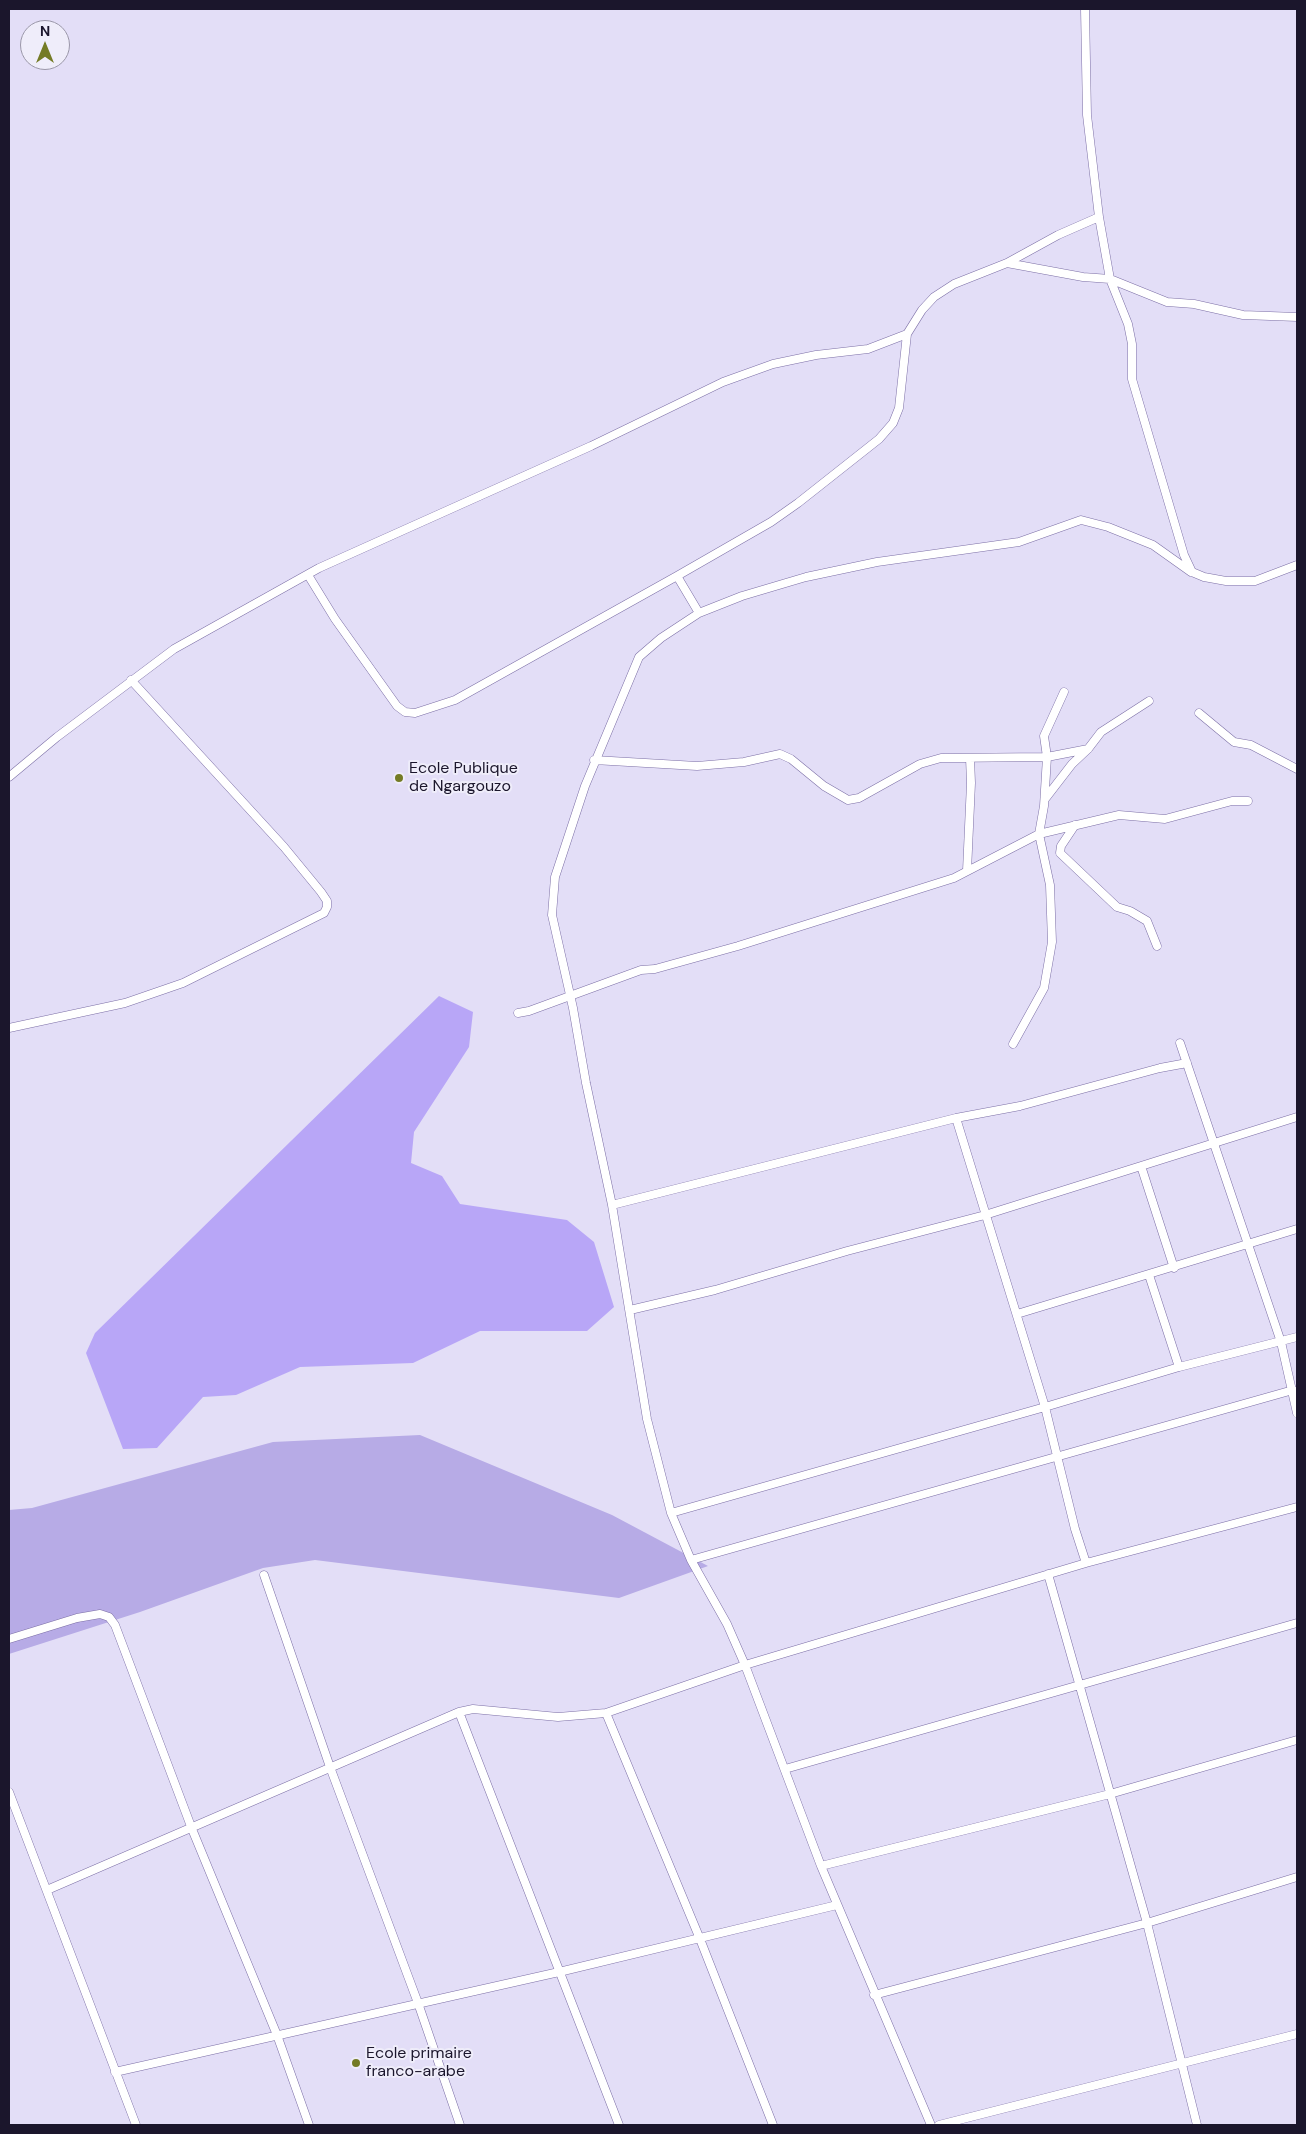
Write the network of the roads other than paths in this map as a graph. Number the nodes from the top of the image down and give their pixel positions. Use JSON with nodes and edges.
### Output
{"nodes":[{"id":1,"x":1085,"y":9,"type":"edge"},
{"id":2,"x":1099,"y":216,"type":"junction"},
{"id":3,"x":1007,"y":263,"type":"junction"},
{"id":4,"x":1110,"y":279,"type":"junction"},
{"id":5,"x":1297,"y":317,"type":"edge"},
{"id":6,"x":907,"y":334,"type":"junction"},
{"id":7,"x":1297,"y":566,"type":"edge"},
{"id":8,"x":1192,"y":572,"type":"junction"},
{"id":9,"x":308,"y":575,"type":"junction"},
{"id":10,"x":678,"y":576,"type":"junction"},
{"id":11,"x":699,"y":613,"type":"junction"},
{"id":12,"x":132,"y":680,"type":"junction"},
{"id":13,"x":1064,"y":692,"type":"dead end"},
{"id":14,"x":1149,"y":701,"type":"dead end"},
{"id":15,"x":1199,"y":714,"type":"dead end"},
{"id":16,"x":1088,"y":749,"type":"junction"},
{"id":17,"x":1047,"y":757,"type":"junction"},
{"id":18,"x":970,"y":758,"type":"junction"},
{"id":19,"x":594,"y":760,"type":"junction"},
{"id":20,"x":1297,"y":769,"type":"edge"},
{"id":21,"x":9,"y":777,"type":"edge"},
{"id":22,"x":1045,"y":799,"type":"junction"},
{"id":23,"x":1248,"y":801,"type":"dead end"},
{"id":24,"x":1075,"y":825,"type":"junction"},
{"id":25,"x":1039,"y":834,"type":"junction"},
{"id":26,"x":968,"y":871,"type":"junction"},
{"id":27,"x":1157,"y":946,"type":"dead end"},
{"id":28,"x":571,"y":996,"type":"junction"},
{"id":29,"x":518,"y":1013,"type":"dead end"},
{"id":30,"x":9,"y":1028,"type":"edge"},
{"id":31,"x":1180,"y":1043,"type":"dead end"},
{"id":32,"x":1013,"y":1044,"type":"dead end"},
{"id":33,"x":1187,"y":1063,"type":"junction"},
{"id":34,"x":1297,"y":1117,"type":"edge"},
{"id":35,"x":956,"y":1118,"type":"junction"},
{"id":36,"x":1215,"y":1143,"type":"junction"},
{"id":37,"x":1141,"y":1166,"type":"junction"},
{"id":38,"x":612,"y":1205,"type":"junction"},
{"id":39,"x":986,"y":1215,"type":"junction"},
{"id":40,"x":1297,"y":1229,"type":"edge"},
{"id":41,"x":1248,"y":1245,"type":"junction"},
{"id":42,"x":1174,"y":1268,"type":"junction"},
{"id":43,"x":1150,"y":1275,"type":"junction"},
{"id":44,"x":630,"y":1310,"type":"junction"},
{"id":45,"x":1017,"y":1314,"type":"junction"},
{"id":46,"x":1297,"y":1337,"type":"edge"},
{"id":47,"x":1281,"y":1342,"type":"junction"},
{"id":48,"x":1178,"y":1367,"type":"junction"},
{"id":49,"x":1294,"y":1386,"type":"edge"},
{"id":50,"x":1045,"y":1408,"type":"junction"},
{"id":51,"x":1297,"y":1414,"type":"edge"},
{"id":52,"x":1056,"y":1455,"type":"junction"},
{"id":53,"x":1297,"y":1507,"type":"edge"},
{"id":54,"x":671,"y":1513,"type":"junction"},
{"id":55,"x":691,"y":1560,"type":"junction"},
{"id":56,"x":1086,"y":1563,"type":"junction"},
{"id":57,"x":1048,"y":1574,"type":"junction"},
{"id":58,"x":264,"y":1575,"type":"dead end"},
{"id":59,"x":1297,"y":1623,"type":"edge"},
{"id":60,"x":9,"y":1639,"type":"edge"},
{"id":61,"x":746,"y":1665,"type":"junction"},
{"id":62,"x":1078,"y":1686,"type":"junction"},
{"id":63,"x":460,"y":1712,"type":"junction"},
{"id":64,"x":606,"y":1713,"type":"junction"},
{"id":65,"x":1297,"y":1740,"type":"edge"},
{"id":66,"x":330,"y":1767,"type":"junction"},
{"id":67,"x":785,"y":1769,"type":"junction"},
{"id":68,"x":9,"y":1792,"type":"edge"},
{"id":69,"x":1110,"y":1794,"type":"junction"},
{"id":70,"x":192,"y":1829,"type":"junction"},
{"id":71,"x":821,"y":1866,"type":"junction"},
{"id":72,"x":1297,"y":1877,"type":"edge"},
{"id":73,"x":47,"y":1890,"type":"junction"},
{"id":74,"x":837,"y":1905,"type":"junction"},
{"id":75,"x":1147,"y":1923,"type":"junction"},
{"id":76,"x":700,"y":1939,"type":"junction"},
{"id":77,"x":559,"y":1972,"type":"junction"},
{"id":78,"x":874,"y":1995,"type":"junction"},
{"id":79,"x":418,"y":2003,"type":"junction"},
{"id":80,"x":1297,"y":2034,"type":"edge"},
{"id":81,"x":277,"y":2035,"type":"junction"},
{"id":82,"x":1182,"y":2065,"type":"junction"},
{"id":83,"x":115,"y":2072,"type":"junction"},
{"id":84,"x":136,"y":2125,"type":"edge"},
{"id":85,"x":309,"y":2125,"type":"edge"},
{"id":86,"x":460,"y":2125,"type":"edge"},
{"id":87,"x":619,"y":2125,"type":"edge"},
{"id":88,"x":772,"y":2125,"type":"edge"},
{"id":89,"x":931,"y":2125,"type":"edge"},
{"id":90,"x":939,"y":2125,"type":"edge"},
{"id":91,"x":1197,"y":2125,"type":"edge"}],
"edges":[{"from":1,"to":2,"type":"street"},
{"from":2,"to":3,"type":"street"},
{"from":2,"to":4,"type":"street"},
{"from":3,"to":4,"type":"street"},
{"from":3,"to":6,"type":"street"},
{"from":4,"to":5,"type":"street"},
{"from":4,"to":8,"type":"street"},
{"from":6,"to":9,"type":"street"},
{"from":6,"to":10,"type":"street"},
{"from":7,"to":8,"type":"street"},
{"from":8,"to":11,"type":"street"},
{"from":9,"to":10,"type":"street"},
{"from":9,"to":12,"type":"street"},
{"from":10,"to":11,"type":"street"},
{"from":11,"to":19,"type":"street"},
{"from":12,"to":21,"type":"street"},
{"from":12,"to":30,"type":"street"},
{"from":13,"to":17,"type":"street"},
{"from":14,"to":16,"type":"street"},
{"from":15,"to":20,"type":"street"},
{"from":16,"to":17,"type":"street"},
{"from":16,"to":22,"type":"street"},
{"from":17,"to":18,"type":"street"},
{"from":17,"to":22,"type":"street"},
{"from":18,"to":19,"type":"street"},
{"from":18,"to":26,"type":"street"},
{"from":19,"to":28,"type":"street"},
{"from":22,"to":25,"type":"street"},
{"from":23,"to":24,"type":"street"},
{"from":24,"to":25,"type":"street"},
{"from":24,"to":27,"type":"street"},
{"from":25,"to":26,"type":"street"},
{"from":25,"to":32,"type":"street"},
{"from":26,"to":28,"type":"street"},
{"from":28,"to":29,"type":"street"},
{"from":28,"to":38,"type":"street"},
{"from":31,"to":33,"type":"street"},
{"from":33,"to":35,"type":"street"},
{"from":33,"to":36,"type":"street"},
{"from":34,"to":36,"type":"street"},
{"from":35,"to":38,"type":"street"},
{"from":35,"to":39,"type":"street"},
{"from":36,"to":37,"type":"street"},
{"from":36,"to":41,"type":"street"},
{"from":37,"to":39,"type":"street"},
{"from":37,"to":42,"type":"street"},
{"from":38,"to":44,"type":"street"},
{"from":39,"to":44,"type":"street"},
{"from":39,"to":45,"type":"street"},
{"from":40,"to":41,"type":"street"},
{"from":41,"to":42,"type":"street"},
{"from":41,"to":47,"type":"street"},
{"from":42,"to":43,"type":"street"},
{"from":43,"to":45,"type":"street"},
{"from":43,"to":48,"type":"street"},
{"from":44,"to":54,"type":"street"},
{"from":45,"to":50,"type":"street"},
{"from":46,"to":47,"type":"street"},
{"from":47,"to":48,"type":"street"},
{"from":47,"to":49,"type":"street"},
{"from":48,"to":50,"type":"street"},
{"from":49,"to":51,"type":"street"},
{"from":49,"to":52,"type":"street"},
{"from":50,"to":52,"type":"street"},
{"from":50,"to":54,"type":"street"},
{"from":52,"to":55,"type":"street"},
{"from":52,"to":56,"type":"street"},
{"from":53,"to":56,"type":"street"},
{"from":54,"to":55,"type":"street"},
{"from":55,"to":61,"type":"street"},
{"from":56,"to":57,"type":"street"},
{"from":57,"to":61,"type":"street"},
{"from":57,"to":62,"type":"street"},
{"from":58,"to":66,"type":"street"},
{"from":59,"to":62,"type":"street"},
{"from":60,"to":70,"type":"street"},
{"from":61,"to":64,"type":"street"},
{"from":61,"to":67,"type":"street"},
{"from":62,"to":67,"type":"street"},
{"from":62,"to":69,"type":"street"},
{"from":63,"to":64,"type":"street"},
{"from":63,"to":66,"type":"street"},
{"from":63,"to":77,"type":"street"},
{"from":64,"to":76,"type":"street"},
{"from":65,"to":69,"type":"street"},
{"from":66,"to":70,"type":"street"},
{"from":66,"to":79,"type":"street"},
{"from":67,"to":71,"type":"street"},
{"from":68,"to":73,"type":"street"},
{"from":69,"to":71,"type":"street"},
{"from":69,"to":75,"type":"street"},
{"from":70,"to":73,"type":"street"},
{"from":70,"to":81,"type":"street"},
{"from":71,"to":74,"type":"street"},
{"from":72,"to":75,"type":"street"},
{"from":73,"to":83,"type":"street"},
{"from":74,"to":76,"type":"street"},
{"from":74,"to":78,"type":"street"},
{"from":75,"to":78,"type":"street"},
{"from":75,"to":82,"type":"street"},
{"from":76,"to":77,"type":"street"},
{"from":76,"to":88,"type":"street"},
{"from":77,"to":79,"type":"street"},
{"from":77,"to":87,"type":"street"},
{"from":78,"to":89,"type":"street"},
{"from":79,"to":81,"type":"street"},
{"from":79,"to":86,"type":"street"},
{"from":80,"to":82,"type":"street"},
{"from":81,"to":83,"type":"street"},
{"from":81,"to":85,"type":"street"},
{"from":82,"to":90,"type":"street"},
{"from":82,"to":91,"type":"street"},
{"from":83,"to":84,"type":"street"}]}
